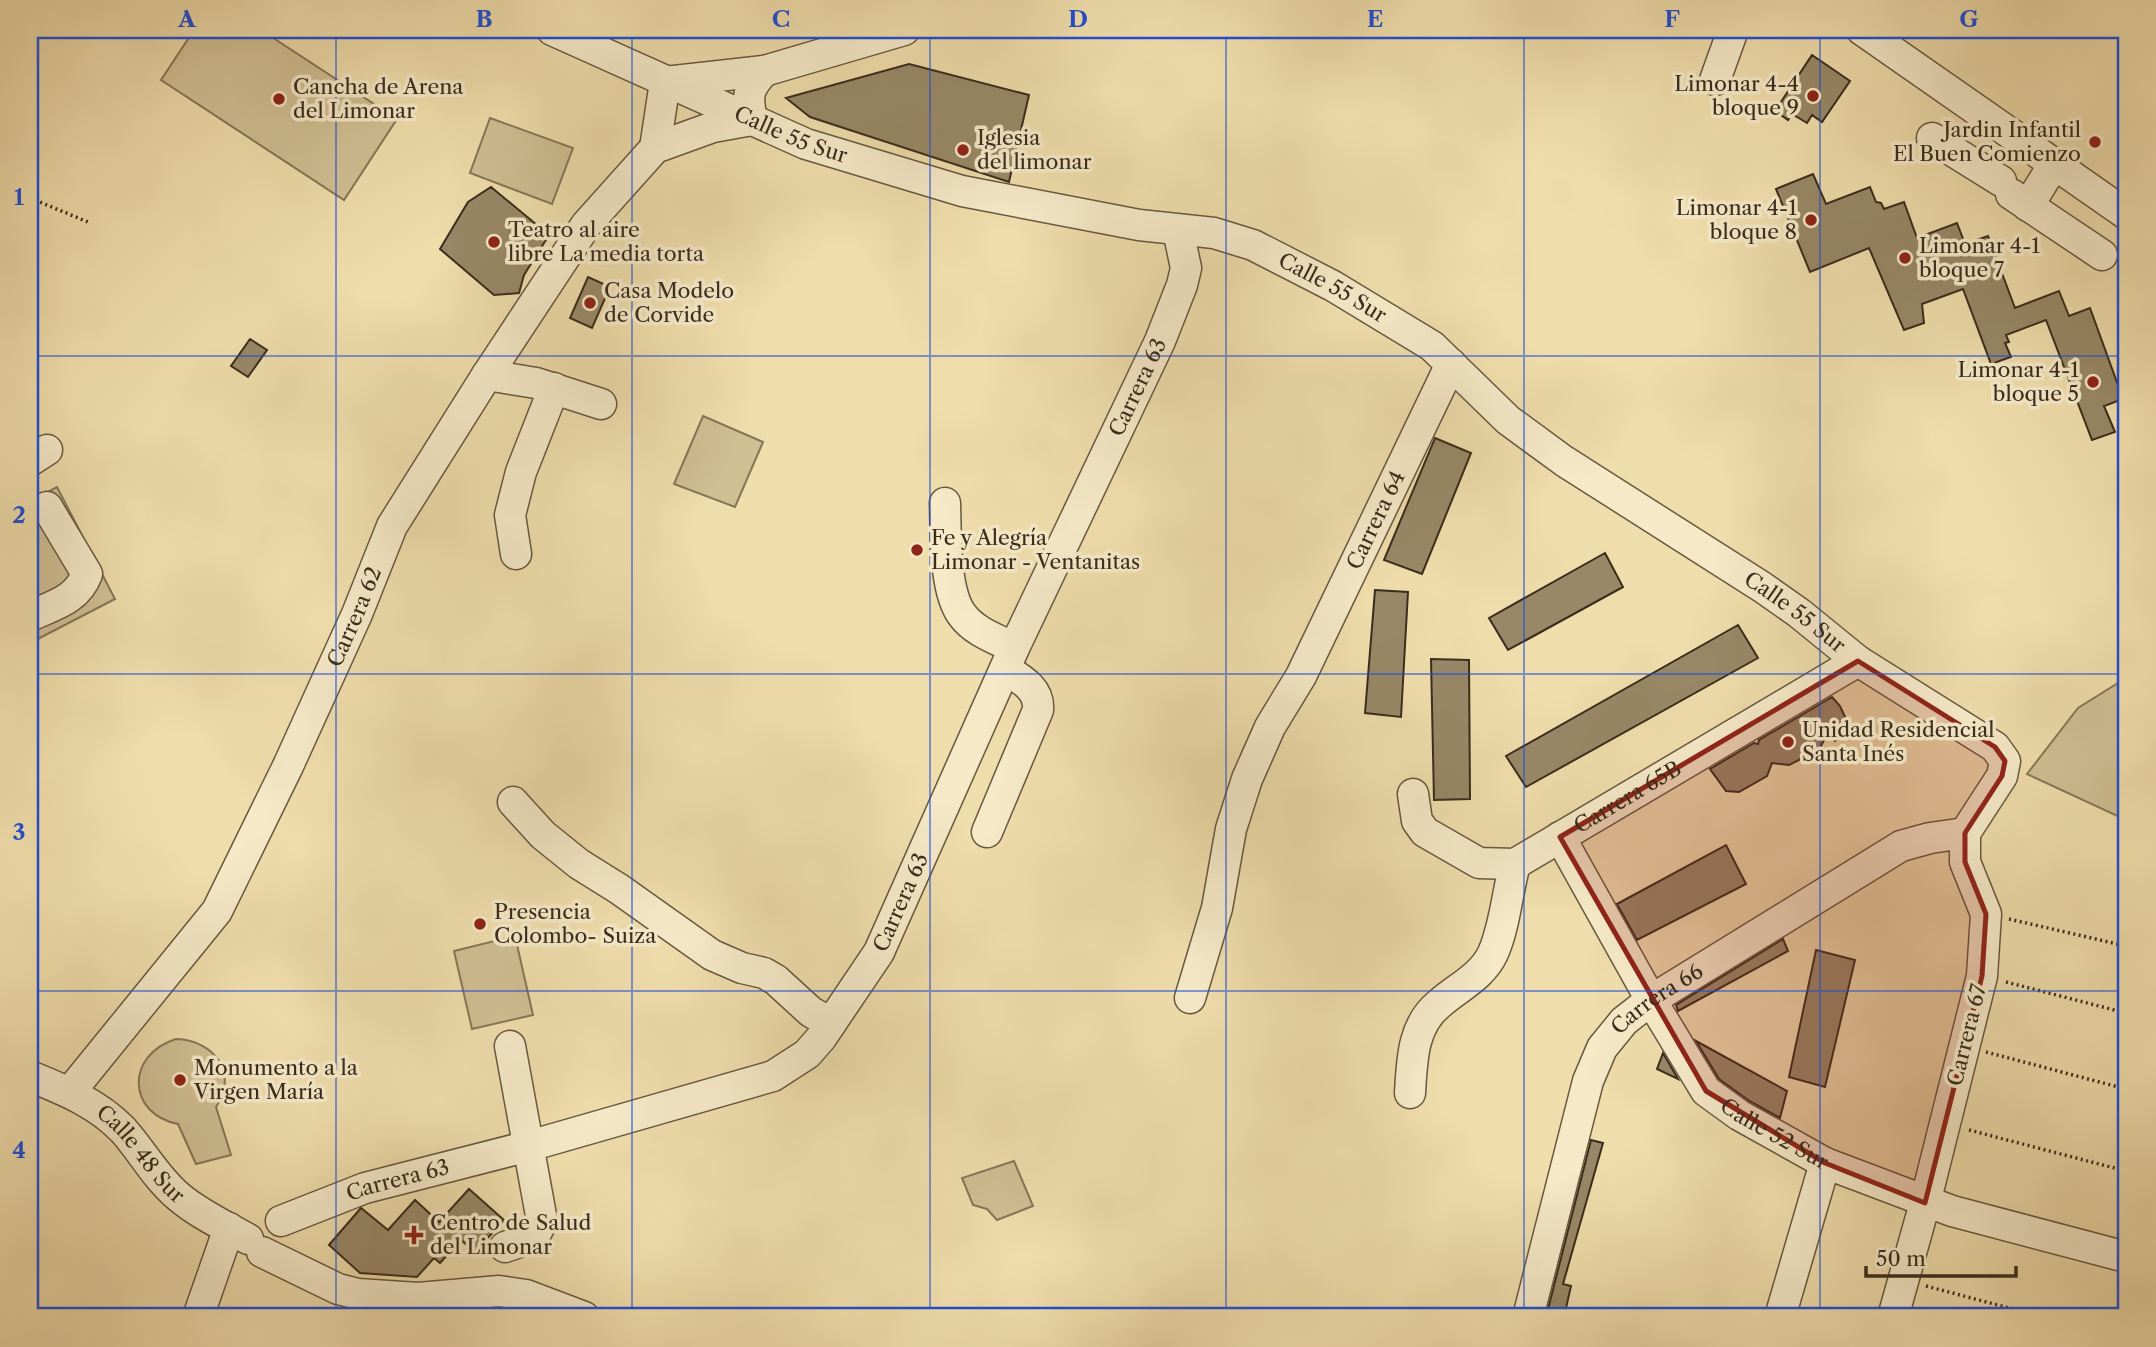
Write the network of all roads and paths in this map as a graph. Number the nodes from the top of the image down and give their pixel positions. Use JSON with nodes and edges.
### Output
{"nodes":[{"id":1,"x":552,"y":30,"type":"edge"},
{"id":2,"x":904,"y":30,"type":"edge"},
{"id":3,"x":1733,"y":30,"type":"edge"},
{"id":4,"x":1862,"y":30,"type":"edge"},
{"id":5,"x":764,"y":71,"type":"junction"},
{"id":6,"x":1715,"y":80,"type":"dead end"},
{"id":7,"x":665,"y":82,"type":"junction"},
{"id":8,"x":1984,"y":117,"type":"junction"},
{"id":9,"x":752,"y":120,"type":"junction"},
{"id":10,"x":1932,"y":138,"type":"dead end"},
{"id":11,"x":655,"y":148,"type":"junction"},
{"id":12,"x":1961,"y":156,"type":"junction"},
{"id":13,"x":2054,"y":164,"type":"junction"},
{"id":14,"x":2013,"y":194,"type":"junction"},
{"id":15,"x":30,"y":198,"type":"edge"},
{"id":16,"x":2126,"y":214,"type":"edge"},
{"id":17,"x":88,"y":222,"type":"dead end"},
{"id":18,"x":1178,"y":230,"type":"junction"},
{"id":19,"x":2102,"y":255,"type":"dead end"},
{"id":20,"x":1451,"y":364,"type":"junction"},
{"id":21,"x":487,"y":375,"type":"junction"},
{"id":22,"x":554,"y":388,"type":"junction"},
{"id":23,"x":601,"y":404,"type":"dead end"},
{"id":24,"x":945,"y":503,"type":"dead end"},
{"id":25,"x":47,"y":507,"type":"dead end"},
{"id":26,"x":516,"y":554,"type":"dead end"},
{"id":27,"x":30,"y":616,"type":"edge"},
{"id":28,"x":1010,"y":658,"type":"junction"},
{"id":29,"x":1858,"y":661,"type":"junction"},
{"id":30,"x":1413,"y":794,"type":"dead end"},
{"id":31,"x":513,"y":802,"type":"dead end"},
{"id":32,"x":987,"y":832,"type":"dead end"},
{"id":33,"x":1965,"y":833,"type":"junction"},
{"id":34,"x":1560,"y":837,"type":"junction"},
{"id":35,"x":1515,"y":864,"type":"junction"},
{"id":36,"x":1986,"y":914,"type":"junction"},
{"id":37,"x":2126,"y":946,"type":"edge"},
{"id":38,"x":1982,"y":976,"type":"junction"},
{"id":39,"x":1190,"y":998,"type":"dead end"},
{"id":40,"x":1651,"y":1000,"type":"junction"},
{"id":41,"x":2126,"y":1013,"type":"edge"},
{"id":42,"x":831,"y":1023,"type":"junction"},
{"id":43,"x":510,"y":1045,"type":"dead end"},
{"id":44,"x":1966,"y":1047,"type":"junction"},
{"id":45,"x":30,"y":1076,"type":"edge"},
{"id":46,"x":2126,"y":1089,"type":"edge"},
{"id":47,"x":70,"y":1092,"type":"junction"},
{"id":48,"x":1410,"y":1093,"type":"dead end"},
{"id":49,"x":1945,"y":1123,"type":"junction"},
{"id":50,"x":529,"y":1146,"type":"junction"},
{"id":51,"x":1825,"y":1163,"type":"junction"},
{"id":52,"x":2126,"y":1171,"type":"edge"},
{"id":53,"x":1925,"y":1203,"type":"junction"},
{"id":54,"x":246,"y":1240,"type":"junction"},
{"id":55,"x":505,"y":1247,"type":"dead end"},
{"id":56,"x":2126,"y":1257,"type":"edge"},
{"id":57,"x":1905,"y":1280,"type":"junction"},
{"id":58,"x":482,"y":1305,"type":"edge"},
{"id":59,"x":528,"y":1306,"type":"edge"},
{"id":60,"x":198,"y":1317,"type":"edge"},
{"id":61,"x":584,"y":1317,"type":"edge"},
{"id":62,"x":1528,"y":1317,"type":"edge"},
{"id":63,"x":1780,"y":1317,"type":"edge"},
{"id":64,"x":1893,"y":1317,"type":"edge"},
{"id":65,"x":2043,"y":1317,"type":"edge"}],
"edges":[{"from":1,"to":7,"type":"street","name":"Calle 55 Sur"},
{"from":2,"to":5,"type":"street"},
{"from":3,"to":6,"type":"street"},
{"from":4,"to":8,"type":"street"},
{"from":5,"to":7,"type":"street"},
{"from":5,"to":9,"type":"street"},
{"from":7,"to":9,"type":"street","name":"Calle 55 Sur"},
{"from":7,"to":11,"type":"street"},
{"from":8,"to":12,"type":"street"},
{"from":8,"to":13,"type":"street"},
{"from":9,"to":11,"type":"street","name":"Carrera 62"},
{"from":9,"to":18,"type":"street","name":"Calle 55 Sur"},
{"from":10,"to":12,"type":"street"},
{"from":11,"to":21,"type":"street","name":"Carrera 62"},
{"from":12,"to":14,"type":"street"},
{"from":13,"to":14,"type":"street"},
{"from":13,"to":16,"type":"street"},
{"from":14,"to":19,"type":"street"},
{"from":15,"to":17,"type":"path"},
{"from":18,"to":20,"type":"street","name":"Calle 55 Sur"},
{"from":18,"to":28,"type":"street","name":"Carrera 63"},
{"from":20,"to":29,"type":"street","name":"Calle 55 Sur"},
{"from":20,"to":39,"type":"street","name":"Carrera 64"},
{"from":21,"to":22,"type":"street"},
{"from":21,"to":47,"type":"street","name":"Carrera 62"},
{"from":22,"to":23,"type":"street"},
{"from":22,"to":26,"type":"street"},
{"from":24,"to":28,"type":"street"},
{"from":25,"to":27,"type":"street"},
{"from":28,"to":32,"type":"street"},
{"from":28,"to":42,"type":"street","name":"Carrera 63"},
{"from":29,"to":33,"type":"street","name":"Calle 55 Sur"},
{"from":29,"to":34,"type":"street","name":"Carrera 65B"},
{"from":30,"to":35,"type":"street"},
{"from":31,"to":42,"type":"street"},
{"from":33,"to":36,"type":"street","name":"Carrera 67"},
{"from":33,"to":40,"type":"street","name":"Carrera 66"},
{"from":34,"to":35,"type":"street","name":"Carrera 65B"},
{"from":34,"to":40,"type":"street","name":"Calle 52 Sur"},
{"from":35,"to":48,"type":"street"},
{"from":36,"to":37,"type":"path"},
{"from":36,"to":38,"type":"street","name":"Carrera 67"},
{"from":38,"to":41,"type":"path"},
{"from":38,"to":44,"type":"street","name":"Carrera 67"},
{"from":40,"to":51,"type":"street","name":"Calle 52 Sur"},
{"from":40,"to":62,"type":"street","name":"Carrera 66"},
{"from":42,"to":50,"type":"street","name":"Carrera 63"},
{"from":43,"to":50,"type":"street"},
{"from":44,"to":46,"type":"path"},
{"from":44,"to":49,"type":"street","name":"Carrera 67"},
{"from":45,"to":47,"type":"street","name":"Calle 48 Sur"},
{"from":47,"to":54,"type":"street","name":"Calle 48 Sur"},
{"from":49,"to":52,"type":"path"},
{"from":49,"to":53,"type":"street","name":"Carrera 67"},
{"from":50,"to":54,"type":"street","name":"Carrera 63"},
{"from":50,"to":55,"type":"street"},
{"from":51,"to":53,"type":"street","name":"Calle 52 Sur"},
{"from":51,"to":63,"type":"street"},
{"from":53,"to":56,"type":"street","name":"Calle 52 Sur"},
{"from":53,"to":57,"type":"street","name":"Carrera 67"},
{"from":54,"to":58,"type":"street","name":"Calle 48 Sur"},
{"from":54,"to":60,"type":"street"},
{"from":57,"to":64,"type":"street","name":"Carrera 67"},
{"from":57,"to":65,"type":"path"},
{"from":58,"to":59,"type":"street","name":"Calle 48 Sur"},
{"from":59,"to":61,"type":"street","name":"Calle 48 Sur"}]}
